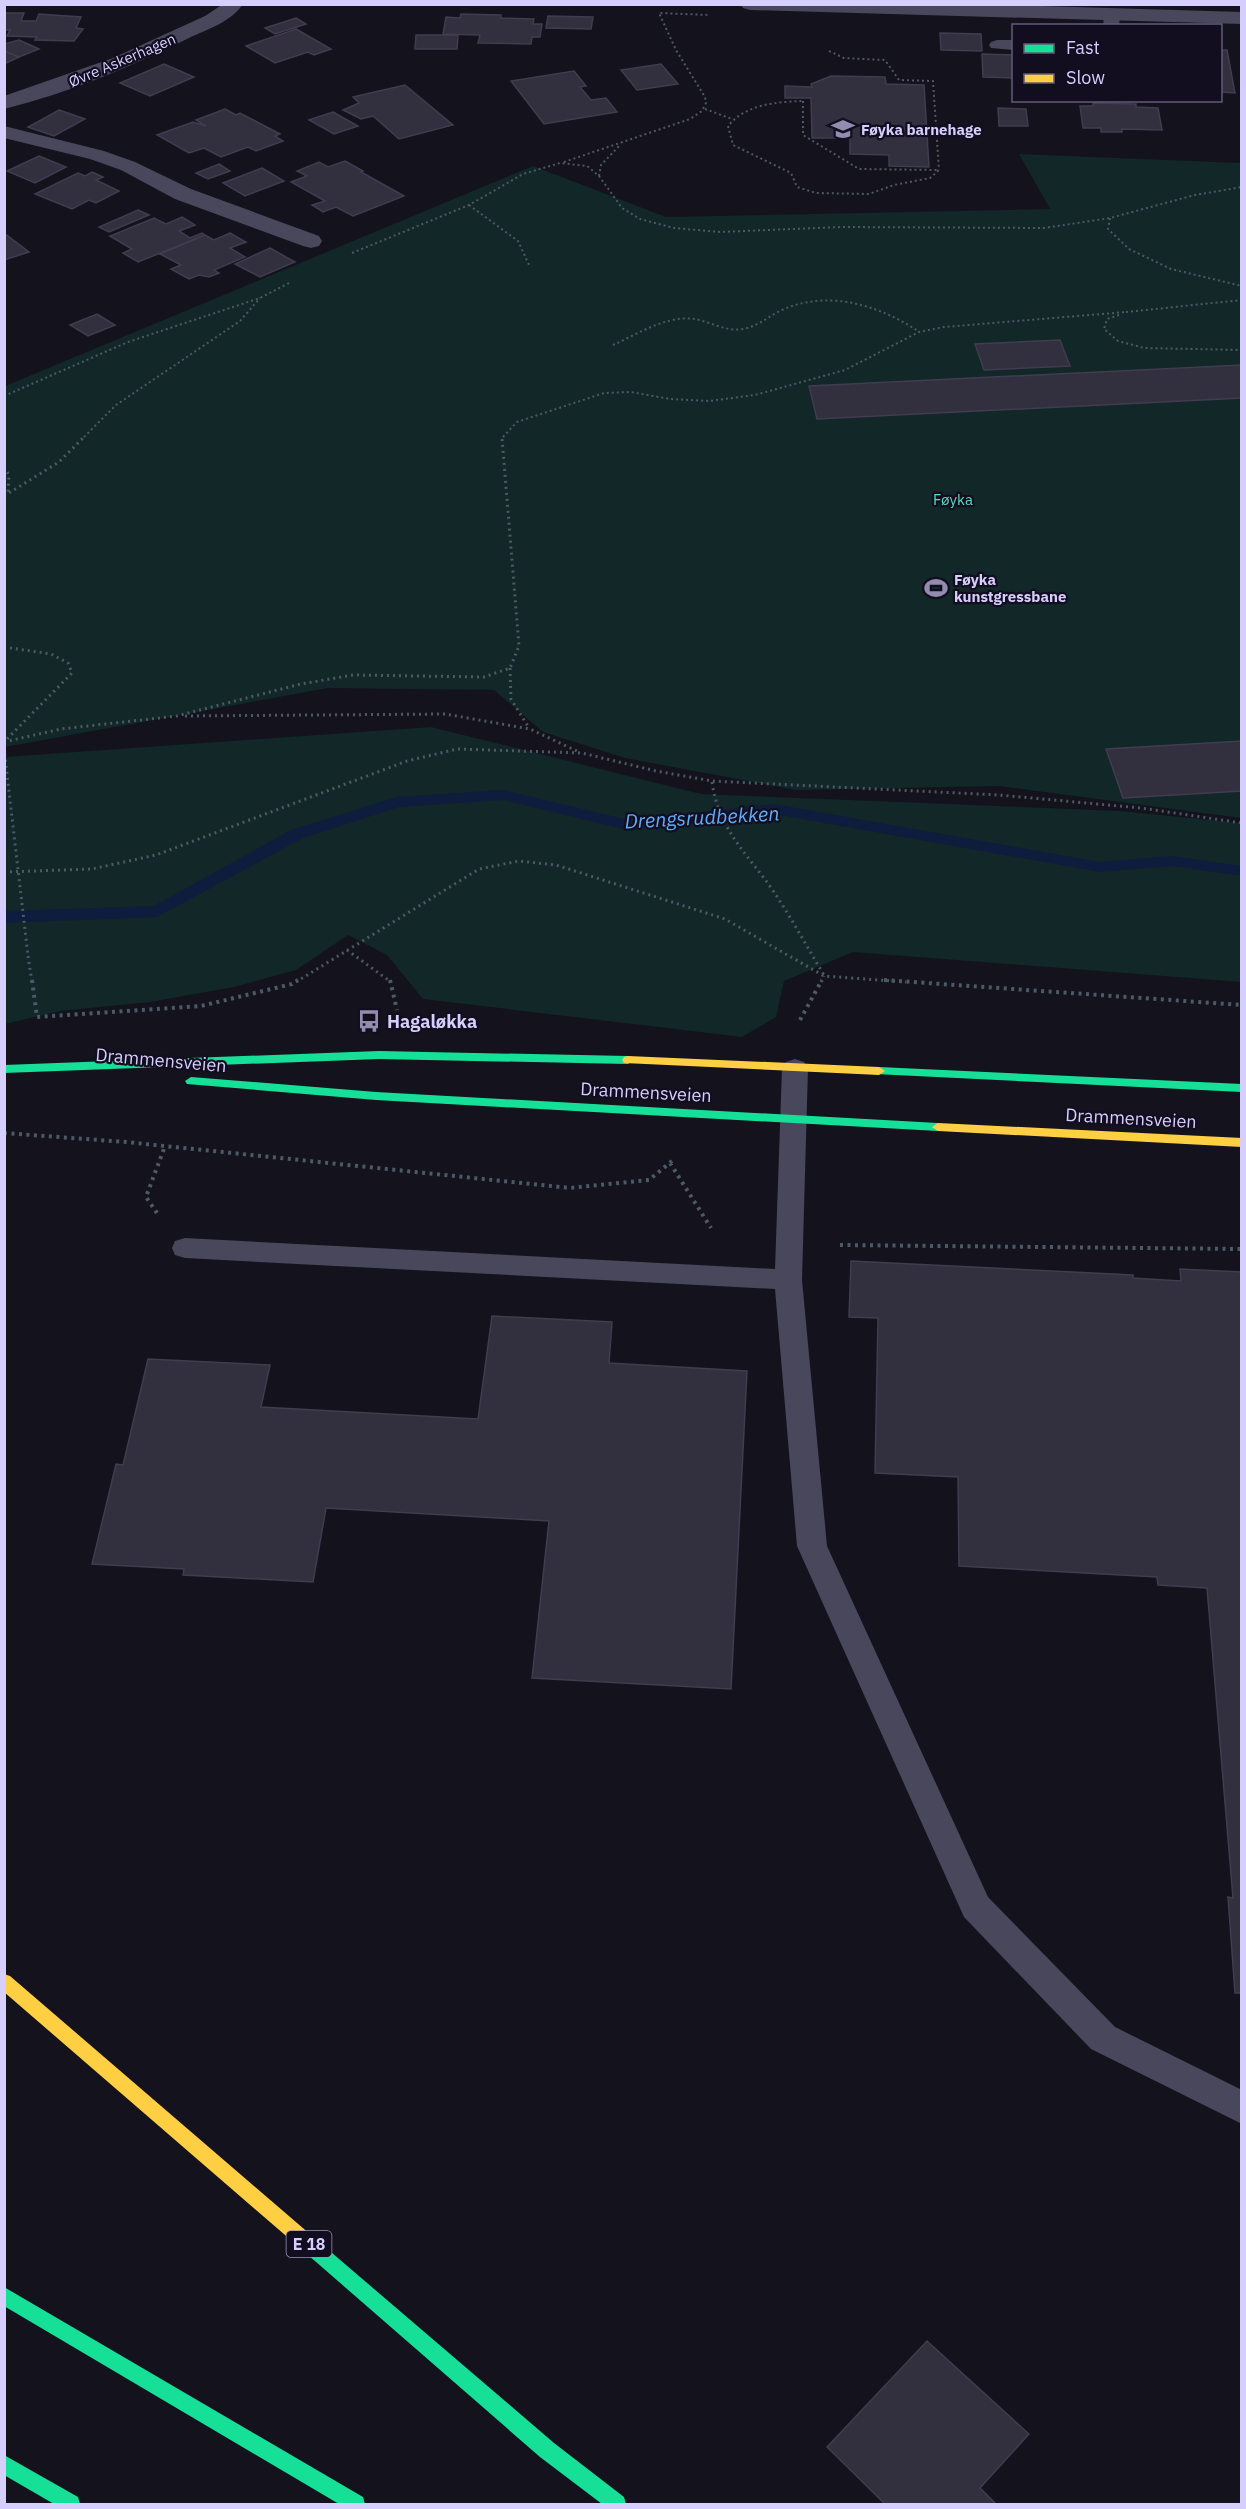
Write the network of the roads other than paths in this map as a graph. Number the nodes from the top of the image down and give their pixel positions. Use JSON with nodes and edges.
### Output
{"nodes":[{"id":1,"x":234,"y":4,"type":"edge"},
{"id":2,"x":750,"y":4,"type":"edge"},
{"id":3,"x":944,"y":7,"type":"edge"},
{"id":4,"x":1242,"y":18,"type":"edge"},
{"id":5,"x":1112,"y":20,"type":"edge"},
{"id":6,"x":997,"y":45,"type":"dead end"},
{"id":7,"x":1012,"y":45,"type":"edge"},
{"id":8,"x":4,"y":103,"type":"edge"},
{"id":9,"x":4,"y":132,"type":"edge"},
{"id":10,"x":311,"y":241,"type":"dead end"},
{"id":11,"x":795,"y":1068,"type":"junction"},
{"id":12,"x":4,"y":1069,"type":"edge"},
{"id":13,"x":48,"y":1069,"type":"junction"},
{"id":14,"x":154,"y":1078,"type":"dead end"},
{"id":15,"x":177,"y":1080,"type":"dead end"},
{"id":16,"x":1242,"y":1088,"type":"edge"},
{"id":17,"x":792,"y":1117,"type":"junction"},
{"id":18,"x":1242,"y":1143,"type":"edge"},
{"id":19,"x":185,"y":1248,"type":"road end"},
{"id":20,"x":788,"y":1280,"type":"junction"},
{"id":21,"x":4,"y":1981,"type":"edge"},
{"id":22,"x":1242,"y":2108,"type":"edge"},
{"id":23,"x":4,"y":2296,"type":"edge"},
{"id":24,"x":4,"y":2464,"type":"edge"},
{"id":25,"x":71,"y":2505,"type":"edge"},
{"id":26,"x":356,"y":2505,"type":"edge"},
{"id":27,"x":617,"y":2505,"type":"edge"}],
"edges":[{"from":1,"to":8,"type":"street","name":"Øvre Askerhagen"},
{"from":2,"to":3,"type":"street"},
{"from":3,"to":5,"type":"street"},
{"from":4,"to":5,"type":"street"},
{"from":6,"to":7,"type":"lane"},
{"from":9,"to":10,"type":"street"},
{"from":11,"to":13,"type":"main road","name":"Drammensveien"},
{"from":11,"to":16,"type":"main road","name":"Drammensveien"},
{"from":11,"to":17,"type":"lane"},
{"from":12,"to":13,"type":"main road","name":"Drammensveien"},
{"from":13,"to":14,"type":"main road","name":"Drammensveien"},
{"from":15,"to":17,"type":"main road","name":"Drammensveien"},
{"from":17,"to":18,"type":"main road","name":"Drammensveien"},
{"from":17,"to":20,"type":"lane"},
{"from":19,"to":20,"type":"lane"},
{"from":20,"to":22,"type":"lane"},
{"from":21,"to":27,"type":"main road","number":"E 18"},
{"from":23,"to":26,"type":"main road"},
{"from":24,"to":25,"type":"main road"}]}
